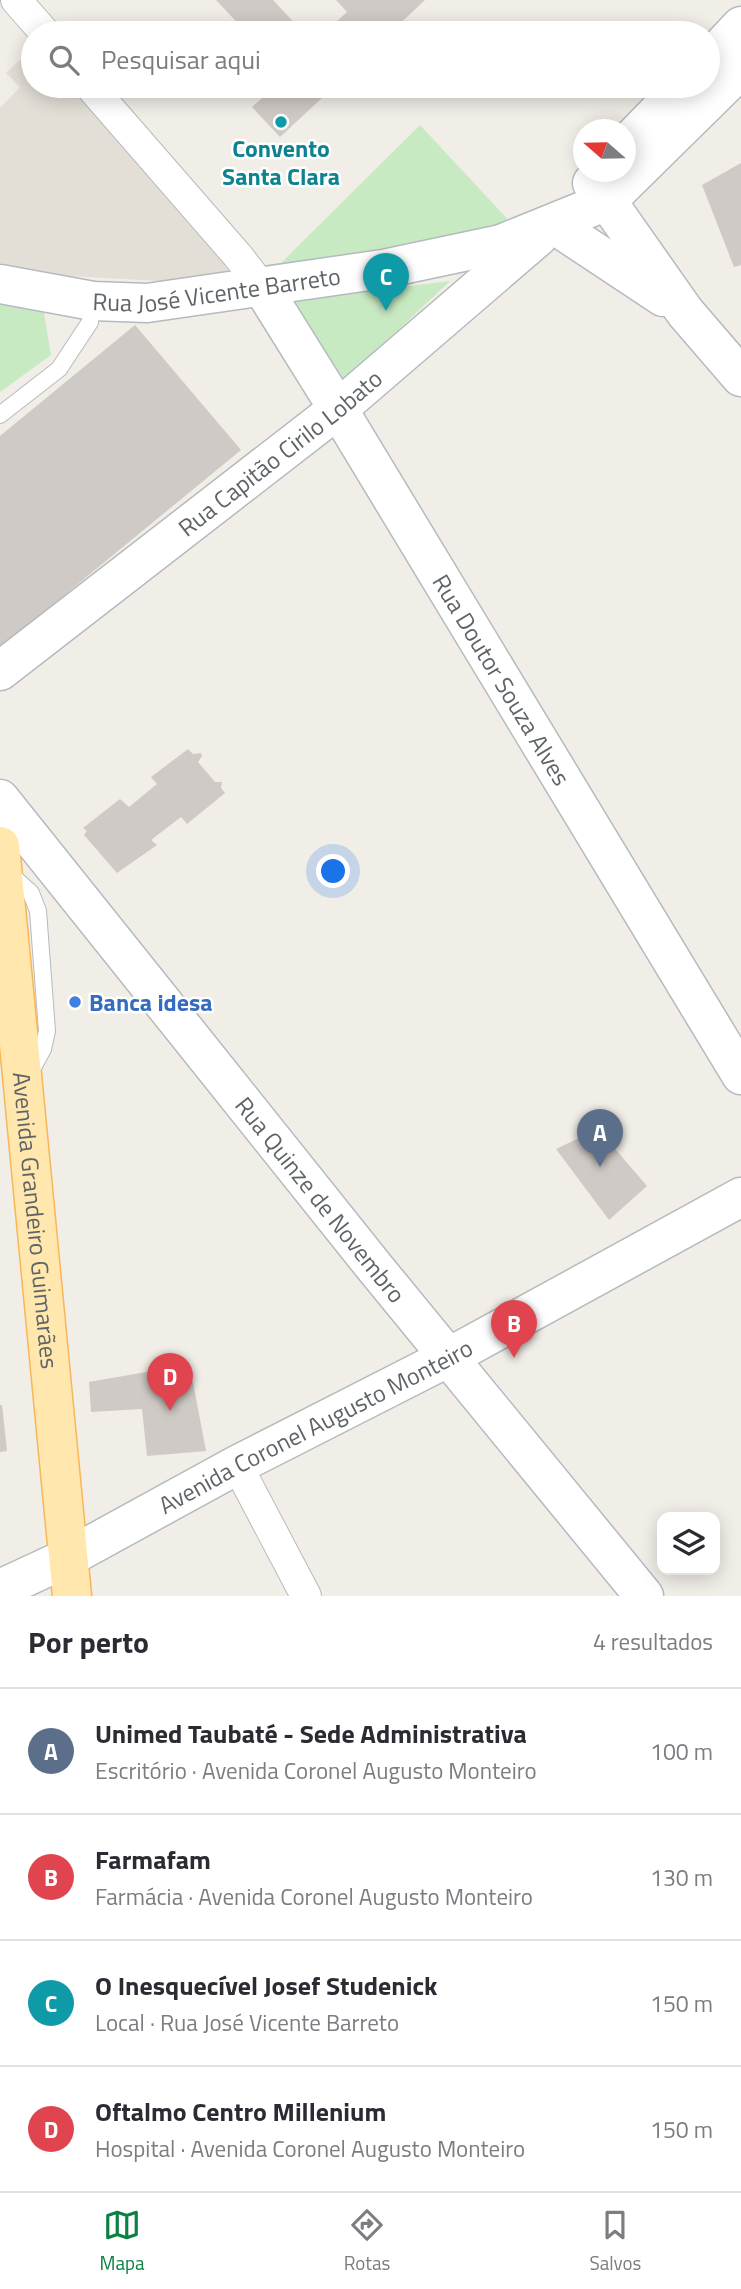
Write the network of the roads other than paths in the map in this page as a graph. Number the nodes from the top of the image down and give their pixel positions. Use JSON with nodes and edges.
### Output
{"nodes":[{"id":1,"x":16,"y":0,"type":"edge"},
{"id":2,"x":34,"y":21,"type":"edge"},
{"id":3,"x":741,"y":26,"type":"edge"},
{"id":4,"x":720,"y":48,"type":"edge"},
{"id":5,"x":741,"y":69,"type":"edge"},
{"id":6,"x":720,"y":86,"type":"edge"},
{"id":7,"x":100,"y":98,"type":"edge"},
{"id":8,"x":671,"y":98,"type":"edge"},
{"id":9,"x":706,"y":98,"type":"edge"},
{"id":10,"x":636,"y":134,"type":"edge"},
{"id":11,"x":599,"y":185,"type":"edge"},
{"id":12,"x":553,"y":224,"type":"junction"},
{"id":13,"x":0,"y":284,"type":"edge"},
{"id":14,"x":261,"y":287,"type":"junction"},
{"id":15,"x":93,"y":301,"type":"junction"},
{"id":16,"x":685,"y":312,"type":"junction"},
{"id":17,"x":741,"y":377,"type":"edge"},
{"id":18,"x":338,"y":409,"type":"junction"},
{"id":19,"x":0,"y":415,"type":"edge"},
{"id":20,"x":0,"y":671,"type":"edge"},
{"id":21,"x":0,"y":799,"type":"edge"},
{"id":22,"x":1,"y":856,"type":"edge"},
{"id":23,"x":741,"y":1075,"type":"edge"},
{"id":24,"x":741,"y":1197,"type":"edge"},
{"id":25,"x":449,"y":1357,"type":"junction"},
{"id":26,"x":237,"y":1465,"type":"junction"},
{"id":27,"x":69,"y":1557,"type":"junction"},
{"id":28,"x":0,"y":1589,"type":"edge"},
{"id":29,"x":72,"y":1596,"type":"edge"},
{"id":30,"x":306,"y":1596,"type":"edge"},
{"id":31,"x":644,"y":1596,"type":"edge"}],
"edges":[{"from":1,"to":2,"type":"street"},
{"from":3,"to":4,"type":"main road"},
{"from":5,"to":6,"type":"main road"},
{"from":7,"to":14,"type":"street"},
{"from":8,"to":10,"type":"main road"},
{"from":9,"to":11,"type":"main road"},
{"from":11,"to":12,"type":"main road","name":"Rua José Vicente Barreto"},
{"from":11,"to":16,"type":"main road"},
{"from":12,"to":14,"type":"main road","name":"Rua José Vicente Barreto"},
{"from":12,"to":16,"type":"main road"},
{"from":12,"to":18,"type":"main road","name":"Rua Capitão Cirilo Lobato"},
{"from":13,"to":15,"type":"main road","name":"Rua José Vicente Barreto"},
{"from":14,"to":15,"type":"main road","name":"Rua José Vicente Barreto"},
{"from":14,"to":18,"type":"main road","name":"Rua Doutor Souza Alves"},
{"from":15,"to":19,"type":"lane"},
{"from":16,"to":17,"type":"main road"},
{"from":18,"to":20,"type":"main road","name":"Rua Capitão Cirilo Lobato"},
{"from":18,"to":23,"type":"main road","name":"Rua Doutor Souza Alves"},
{"from":21,"to":25,"type":"main road","name":"Rua Quinze de Novembro"},
{"from":22,"to":27,"type":"main road","name":"Avenida Grandeiro Guimarães"},
{"from":24,"to":25,"type":"main road","name":"Avenida Coronel Augusto Monteiro"},
{"from":25,"to":26,"type":"main road","name":"Avenida Coronel Augusto Monteiro"},
{"from":25,"to":31,"type":"main road","name":"Rua Quinze de Novembro"},
{"from":26,"to":27,"type":"main road","name":"Avenida Coronel Augusto Monteiro"},
{"from":26,"to":30,"type":"street"},
{"from":27,"to":28,"type":"main road","name":"Avenida Coronel Augusto Monteiro"},
{"from":27,"to":29,"type":"main road","name":"Avenida Grandeiro Guimarães"}]}
